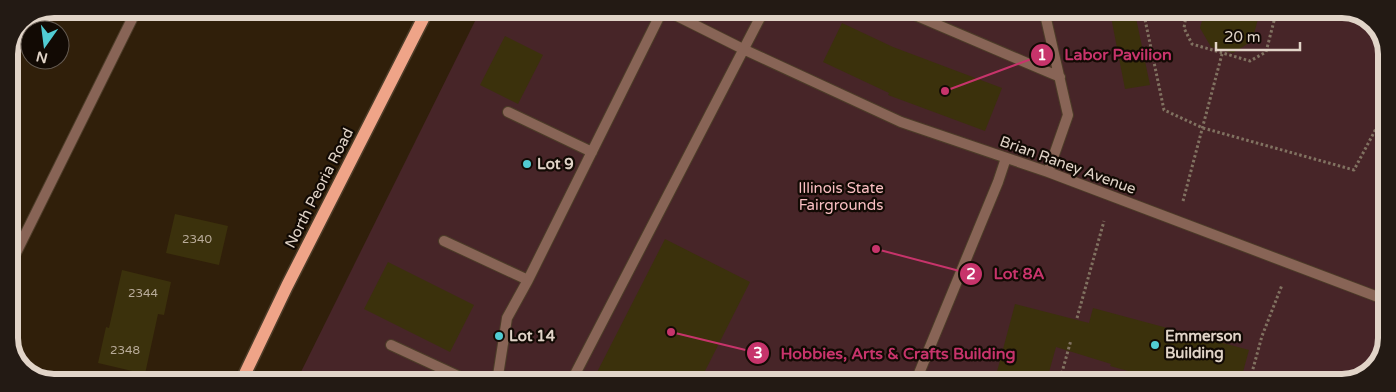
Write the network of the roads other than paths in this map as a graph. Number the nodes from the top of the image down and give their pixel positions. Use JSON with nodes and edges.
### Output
{"nodes":[{"id":1,"x":133,"y":18,"type":"edge"},
{"id":2,"x":423,"y":18,"type":"edge"},
{"id":3,"x":659,"y":18,"type":"edge"},
{"id":4,"x":681,"y":18,"type":"edge"},
{"id":5,"x":760,"y":18,"type":"edge"},
{"id":6,"x":922,"y":18,"type":"edge"},
{"id":7,"x":1046,"y":18,"type":"edge"},
{"id":8,"x":743,"y":49,"type":"junction"},
{"id":9,"x":1060,"y":77,"type":"junction"},
{"id":10,"x":508,"y":112,"type":"dead end"},
{"id":11,"x":592,"y":152,"type":"junction"},
{"id":12,"x":1006,"y":158,"type":"junction"},
{"id":13,"x":1048,"y":172,"type":"junction"},
{"id":14,"x":444,"y":241,"type":"dead end"},
{"id":15,"x":18,"y":249,"type":"edge"},
{"id":16,"x":528,"y":280,"type":"junction"},
{"id":17,"x":1378,"y":297,"type":"edge"},
{"id":18,"x":391,"y":345,"type":"dead end"},
{"id":19,"x":244,"y":374,"type":"edge"},
{"id":20,"x":453,"y":374,"type":"edge"},
{"id":21,"x":498,"y":374,"type":"edge"},
{"id":22,"x":575,"y":374,"type":"edge"},
{"id":23,"x":919,"y":374,"type":"edge"}],
"edges":[{"from":1,"to":15,"type":"street"},
{"from":2,"to":19,"type":"main road","name":"North Peoria Road"},
{"from":3,"to":11,"type":"street"},
{"from":4,"to":8,"type":"street","name":"Brian Raney Avenue"},
{"from":5,"to":8,"type":"street"},
{"from":6,"to":9,"type":"street"},
{"from":7,"to":9,"type":"street"},
{"from":8,"to":12,"type":"street","name":"Brian Raney Avenue"},
{"from":8,"to":22,"type":"street"},
{"from":9,"to":13,"type":"street"},
{"from":10,"to":11,"type":"street"},
{"from":11,"to":16,"type":"street"},
{"from":12,"to":13,"type":"street","name":"Brian Raney Avenue"},
{"from":12,"to":23,"type":"street"},
{"from":13,"to":17,"type":"street","name":"Brian Raney Avenue"},
{"from":14,"to":16,"type":"street"},
{"from":16,"to":21,"type":"street"},
{"from":18,"to":20,"type":"street"}]}
